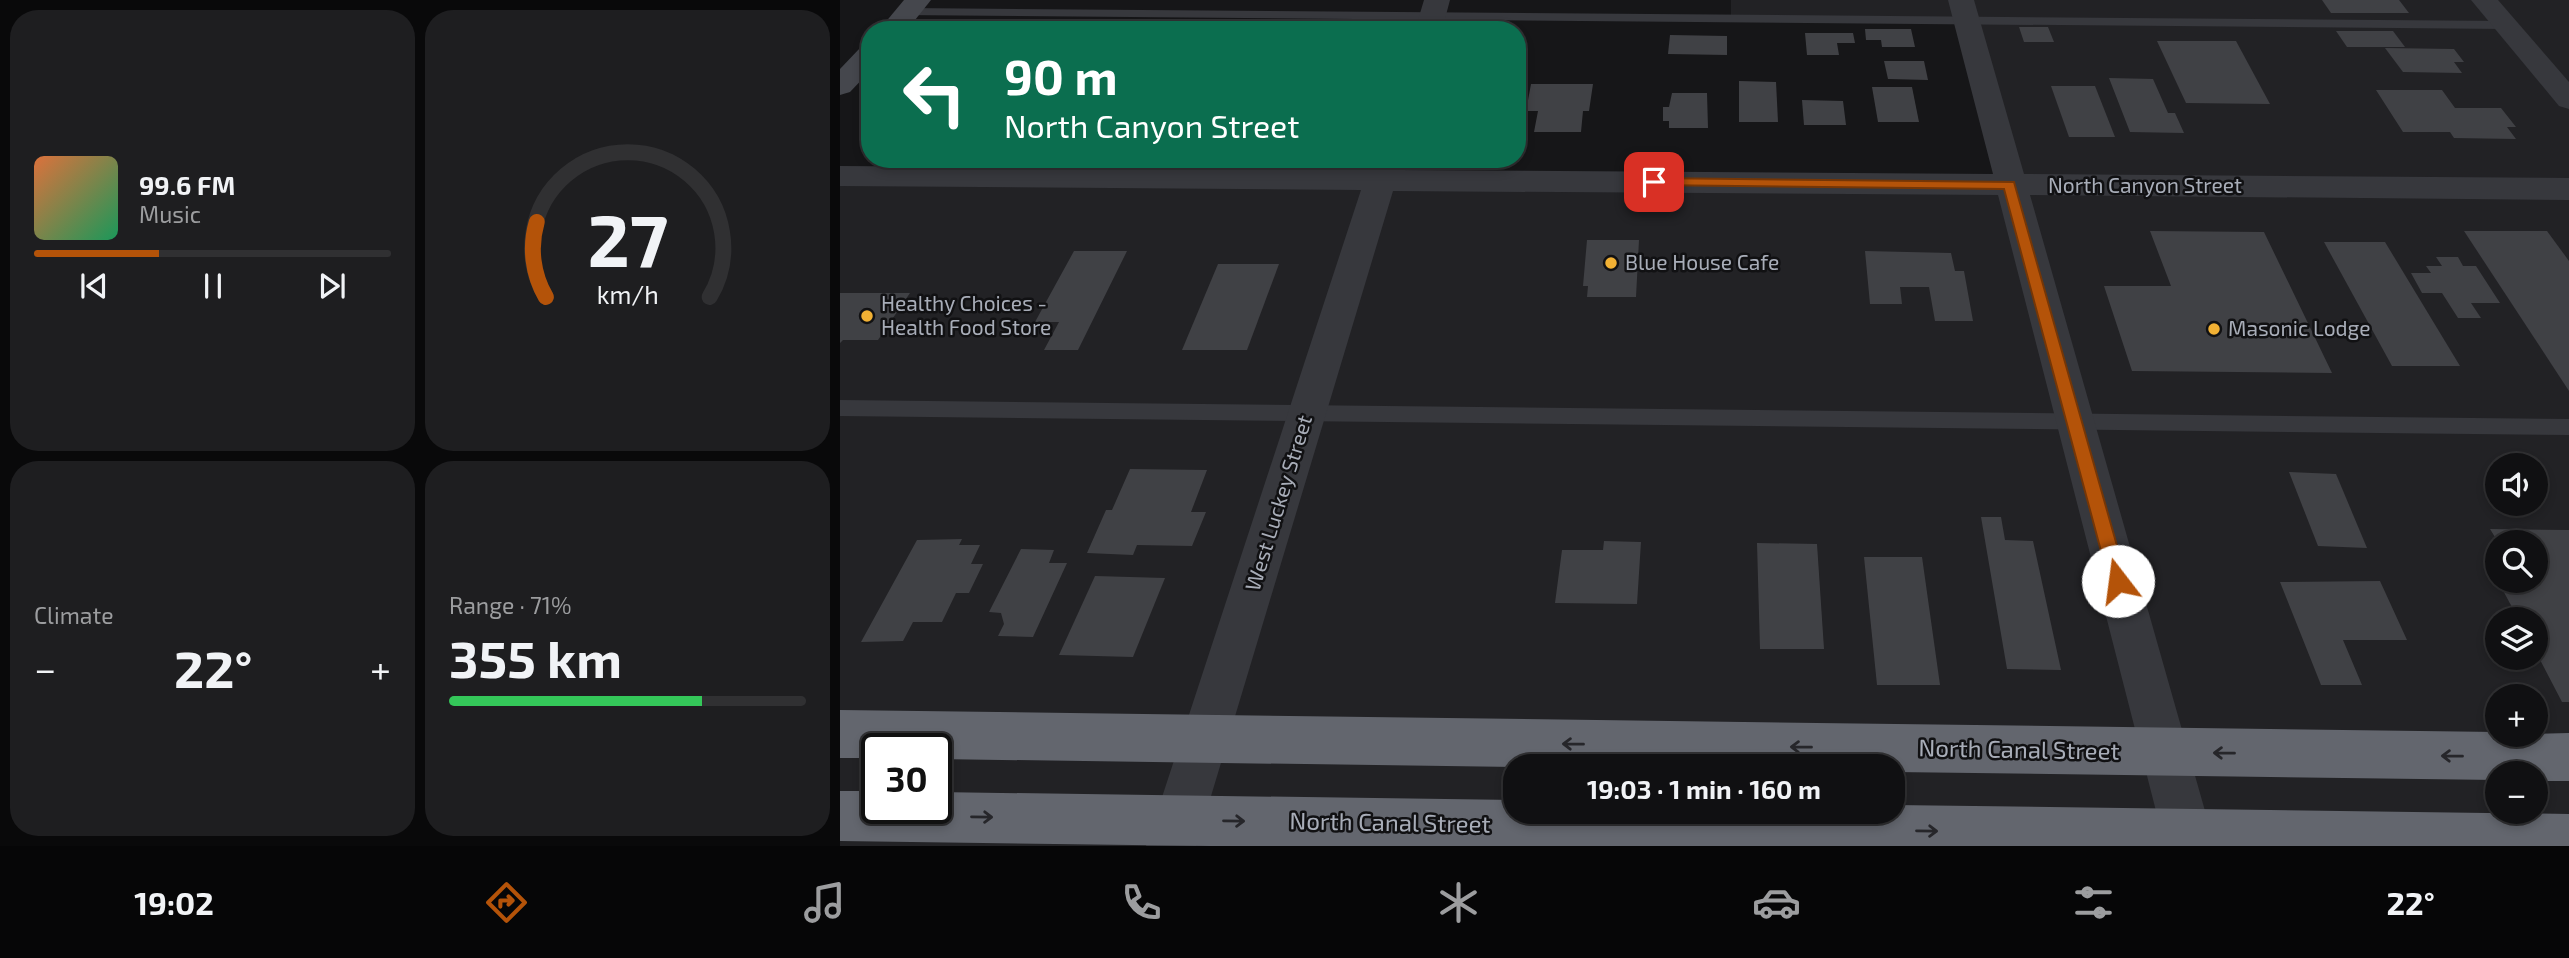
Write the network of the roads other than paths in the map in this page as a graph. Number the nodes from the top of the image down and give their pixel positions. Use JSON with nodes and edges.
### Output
{"nodes":[{"id":1,"x":2484,"y":0,"type":"edge"},
{"id":2,"x":1964,"y":11,"type":"edge"},
{"id":3,"x":906,"y":14,"type":"edge"},
{"id":4,"x":1433,"y":15,"type":"edge"},
{"id":5,"x":2506,"y":25,"type":"junction"},
{"id":6,"x":861,"y":64,"type":"edge"},
{"id":7,"x":840,"y":86,"type":"edge"},
{"id":8,"x":2569,"y":100,"type":"edge"},
{"id":9,"x":1383,"y":169,"type":"edge"},
{"id":10,"x":840,"y":176,"type":"edge"},
{"id":11,"x":2010,"y":185,"type":"junction"},
{"id":12,"x":2569,"y":189,"type":"edge"},
{"id":13,"x":840,"y":408,"type":"edge"},
{"id":14,"x":1307,"y":416,"type":"junction"},
{"id":15,"x":2075,"y":424,"type":"junction"},
{"id":16,"x":2569,"y":427,"type":"edge"},
{"id":17,"x":840,"y":734,"type":"edge"},
{"id":18,"x":1206,"y":738,"type":"junction"},
{"id":19,"x":2165,"y":752,"type":"junction"},
{"id":20,"x":2569,"y":757,"type":"edge"},
{"id":21,"x":840,"y":816,"type":"edge"},
{"id":22,"x":1175,"y":833,"type":"edge"},
{"id":23,"x":2569,"y":839,"type":"edge"},
{"id":24,"x":2188,"y":840,"type":"edge"}],
"edges":[{"from":1,"to":5,"type":"street"},
{"from":2,"to":4,"type":"lane"},
{"from":2,"to":5,"type":"lane"},
{"from":2,"to":11,"type":"street"},
{"from":3,"to":4,"type":"lane"},
{"from":5,"to":8,"type":"street"},
{"from":6,"to":7,"type":"street"},
{"from":9,"to":10,"type":"street","name":"North Canyon Street"},
{"from":9,"to":11,"type":"street","name":"North Canyon Street"},
{"from":9,"to":14,"type":"street","name":"West Luckey Street"},
{"from":11,"to":12,"type":"street","name":"North Canyon Street"},
{"from":11,"to":15,"type":"street"},
{"from":13,"to":14,"type":"lane"},
{"from":14,"to":15,"type":"lane"},
{"from":14,"to":18,"type":"street","name":"West Luckey Street"},
{"from":15,"to":16,"type":"lane"},
{"from":15,"to":19,"type":"street"},
{"from":17,"to":18,"type":"highway","name":"North Canal Street"},
{"from":19,"to":18,"type":"highway","name":"North Canal Street","one_way":true},
{"from":18,"to":22,"type":"street","name":"West Luckey Street"},
{"from":20,"to":19,"type":"highway","name":"North Canal Street","one_way":true},
{"from":19,"to":24,"type":"street"},
{"from":21,"to":22,"type":"highway","name":"North Canal Street","one_way":true},
{"from":22,"to":24,"type":"highway","name":"North Canal Street","one_way":true},
{"from":23,"to":24,"type":"highway","name":"North Canal Street"}]}
